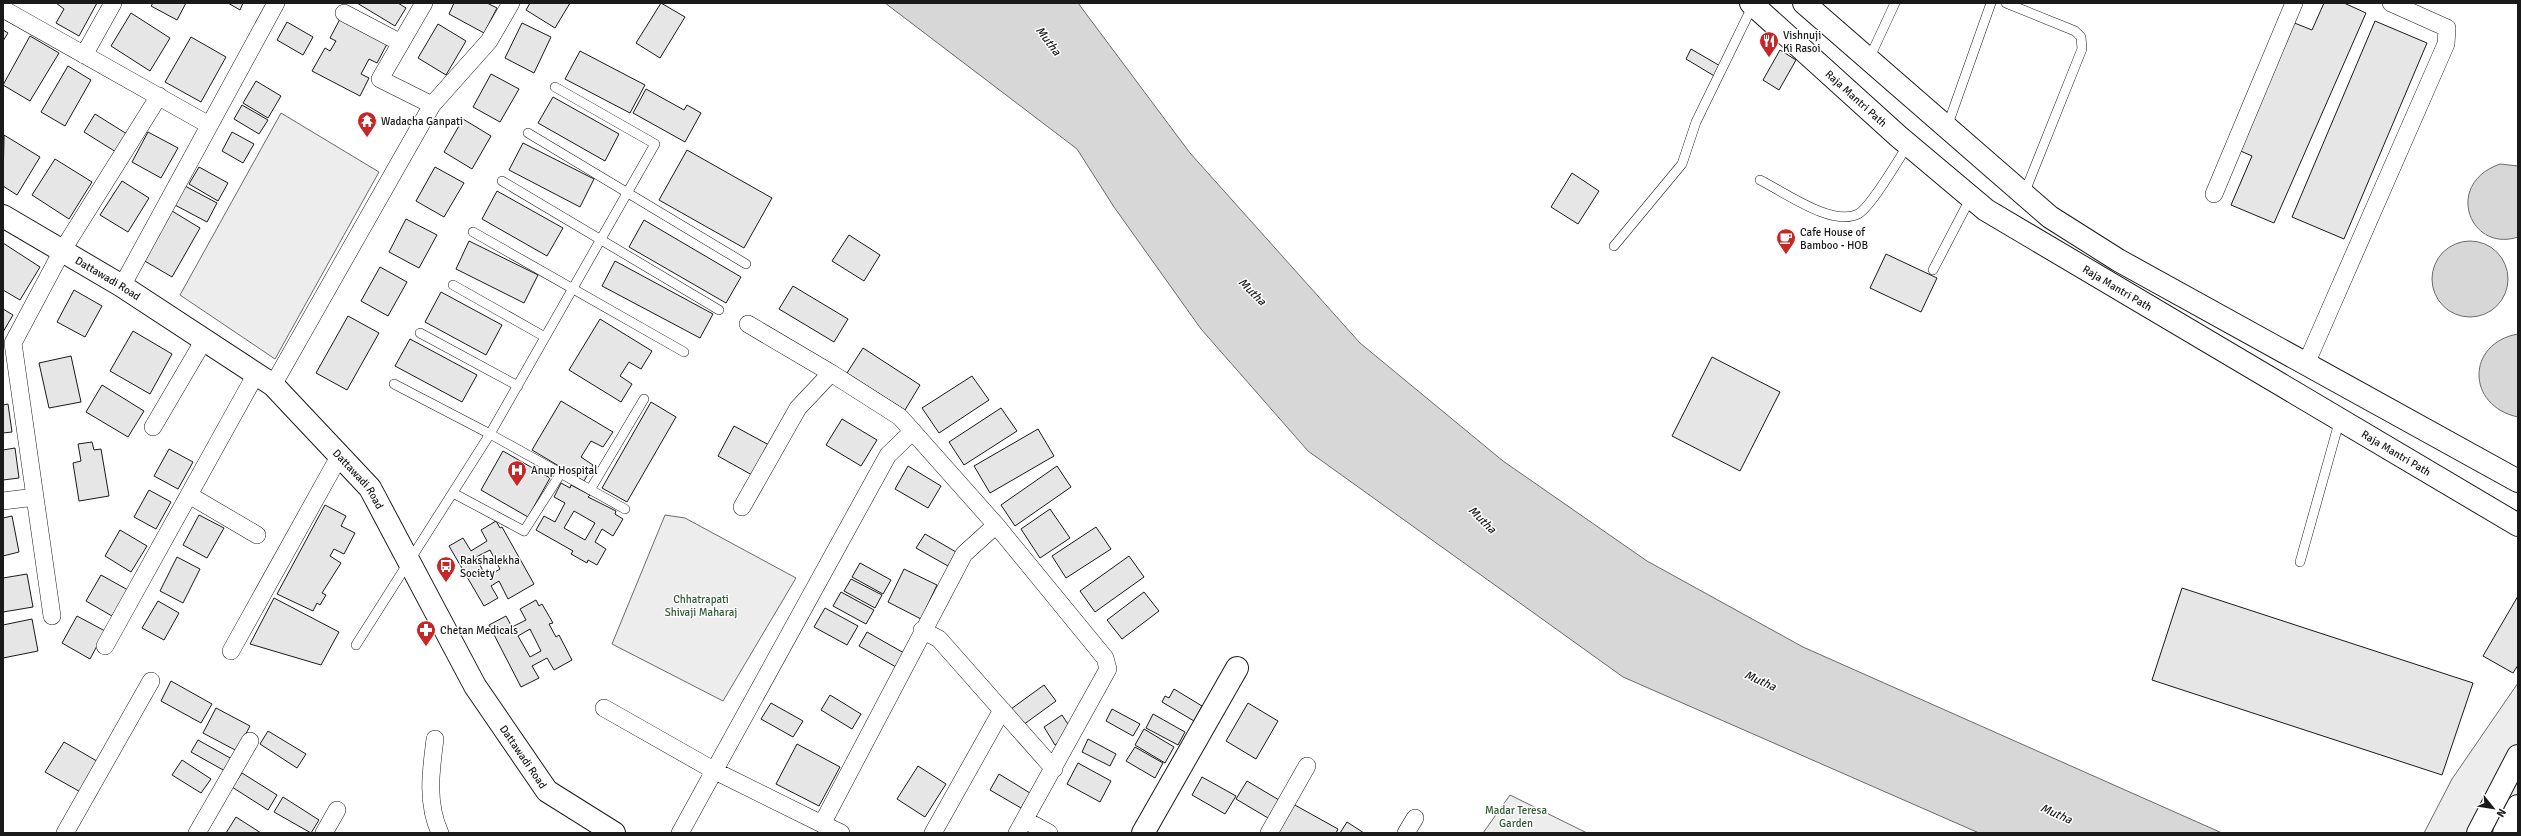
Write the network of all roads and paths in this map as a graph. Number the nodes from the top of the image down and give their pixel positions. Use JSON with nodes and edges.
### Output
{"nodes":[{"id":1,"x":113,"y":3,"type":"edge"},
{"id":2,"x":276,"y":3,"type":"edge"},
{"id":3,"x":424,"y":3,"type":"edge"},
{"id":4,"x":511,"y":3,"type":"edge"},
{"id":5,"x":1804,"y":3,"type":"edge"},
{"id":6,"x":1895,"y":3,"type":"edge"},
{"id":7,"x":1991,"y":3,"type":"edge"},
{"id":8,"x":2006,"y":3,"type":"edge"},
{"id":9,"x":2294,"y":3,"type":"edge"},
{"id":10,"x":2391,"y":3,"type":"edge"},
{"id":11,"x":1752,"y":4,"type":"edge"},
{"id":12,"x":3,"y":9,"type":"edge"},
{"id":13,"x":344,"y":13,"type":"dead end"},
{"id":14,"x":401,"y":44,"type":"junction"},
{"id":15,"x":84,"y":55,"type":"junction"},
{"id":16,"x":1869,"y":61,"type":"junction"},
{"id":17,"x":556,"y":87,"type":"dead end"},
{"id":18,"x":159,"y":96,"type":"junction"},
{"id":19,"x":432,"y":105,"type":"junction"},
{"id":20,"x":209,"y":125,"type":"junction"},
{"id":21,"x":1947,"y":128,"type":"junction"},
{"id":22,"x":528,"y":132,"type":"dead end"},
{"id":23,"x":1908,"y":145,"type":"junction"},
{"id":24,"x":1760,"y":180,"type":"dead end"},
{"id":25,"x":502,"y":181,"type":"dead end"},
{"id":26,"x":627,"y":193,"type":"junction"},
{"id":27,"x":2024,"y":194,"type":"junction"},
{"id":28,"x":2214,"y":194,"type":"dead end"},
{"id":29,"x":1971,"y":197,"type":"junction"},
{"id":30,"x":3,"y":216,"type":"edge"},
{"id":31,"x":473,"y":232,"type":"dead end"},
{"id":32,"x":600,"y":240,"type":"junction"},
{"id":33,"x":1614,"y":246,"type":"dead end"},
{"id":34,"x":62,"y":251,"type":"junction"},
{"id":35,"x":746,"y":264,"type":"dead end"},
{"id":36,"x":1933,"y":270,"type":"dead end"},
{"id":37,"x":453,"y":285,"type":"dead end"},
{"id":38,"x":122,"y":286,"type":"junction"},
{"id":39,"x":2166,"y":286,"type":"junction"},
{"id":40,"x":573,"y":287,"type":"junction"},
{"id":41,"x":2154,"y":309,"type":"junction"},
{"id":42,"x":719,"y":310,"type":"dead end"},
{"id":43,"x":748,"y":324,"type":"dead end"},
{"id":44,"x":420,"y":333,"type":"dead end"},
{"id":45,"x":545,"y":337,"type":"junction"},
{"id":46,"x":204,"y":340,"type":"junction"},
{"id":47,"x":684,"y":352,"type":"dead end"},
{"id":48,"x":2306,"y":364,"type":"junction"},
{"id":49,"x":831,"y":373,"type":"junction"},
{"id":50,"x":264,"y":380,"type":"junction"},
{"id":51,"x":394,"y":384,"type":"dead end"},
{"id":52,"x":518,"y":386,"type":"junction"},
{"id":53,"x":644,"y":399,"type":"dead end"},
{"id":54,"x":2340,"y":419,"type":"junction"},
{"id":55,"x":153,"y":427,"type":"dead end"},
{"id":56,"x":913,"y":431,"type":"junction"},
{"id":57,"x":490,"y":434,"type":"junction"},
{"id":58,"x":340,"y":455,"type":"junction"},
{"id":59,"x":561,"y":474,"type":"junction"},
{"id":60,"x":2518,"y":481,"type":"edge"},
{"id":61,"x":590,"y":490,"type":"junction"},
{"id":62,"x":453,"y":493,"type":"junction"},
{"id":63,"x":189,"y":495,"type":"junction"},
{"id":64,"x":35,"y":497,"type":"junction"},
{"id":65,"x":3,"y":501,"type":"edge"},
{"id":66,"x":742,"y":507,"type":"dead end"},
{"id":67,"x":625,"y":509,"type":"dead end"},
{"id":68,"x":996,"y":525,"type":"junction"},
{"id":69,"x":2518,"y":525,"type":"edge"},
{"id":70,"x":257,"y":535,"type":"dead end"},
{"id":71,"x":409,"y":562,"type":"junction"},
{"id":72,"x":2300,"y":562,"type":"dead end"},
{"id":73,"x":52,"y":616,"type":"dead end"},
{"id":74,"x":922,"y":630,"type":"junction"},
{"id":75,"x":356,"y":645,"type":"dead end"},
{"id":76,"x":105,"y":646,"type":"dead end"},
{"id":77,"x":231,"y":651,"type":"dead end"},
{"id":78,"x":1237,"y":668,"type":"dead end"},
{"id":79,"x":151,"y":681,"type":"dead end"},
{"id":80,"x":604,"y":708,"type":"dead end"},
{"id":81,"x":1002,"y":710,"type":"junction"},
{"id":82,"x":435,"y":739,"type":"dead end"},
{"id":83,"x":250,"y":741,"type":"dead end"},
{"id":84,"x":2518,"y":756,"type":"edge"},
{"id":85,"x":1307,"y":766,"type":"dead end"},
{"id":86,"x":1054,"y":769,"type":"junction"},
{"id":87,"x":715,"y":771,"type":"junction"},
{"id":88,"x":2518,"y":806,"type":"edge"},
{"id":89,"x":337,"y":810,"type":"dead end"},
{"id":90,"x":1416,"y":818,"type":"dead end"},
{"id":91,"x":822,"y":824,"type":"junction"},
{"id":92,"x":1021,"y":826,"type":"edge"},
{"id":93,"x":65,"y":833,"type":"edge"},
{"id":94,"x":197,"y":833,"type":"edge"},
{"id":95,"x":324,"y":833,"type":"edge"},
{"id":96,"x":440,"y":833,"type":"edge"},
{"id":97,"x":614,"y":833,"type":"edge"},
{"id":98,"x":680,"y":833,"type":"edge"},
{"id":99,"x":841,"y":833,"type":"edge"},
{"id":100,"x":933,"y":833,"type":"edge"},
{"id":101,"x":1049,"y":833,"type":"edge"},
{"id":102,"x":1143,"y":833,"type":"edge"},
{"id":103,"x":1269,"y":833,"type":"edge"},
{"id":104,"x":1406,"y":833,"type":"edge"},
{"id":105,"x":2478,"y":833,"type":"edge"},
{"id":106,"x":2504,"y":833,"type":"edge"}],
"edges":[{"from":1,"to":15,"type":"street"},
{"from":2,"to":20,"type":"street"},
{"from":3,"to":14,"type":"street"},
{"from":4,"to":19,"type":"street"},
{"from":5,"to":16,"type":"main road"},
{"from":6,"to":16,"type":"lane"},
{"from":7,"to":21,"type":"lane"},
{"from":8,"to":27,"type":"lane"},
{"from":9,"to":28,"type":"street"},
{"from":10,"to":48,"type":"street"},
{"from":11,"to":23,"type":"main road","name":"Raja Mantri Path"},
{"from":11,"to":33,"type":"lane"},
{"from":12,"to":15,"type":"street"},
{"from":13,"to":14,"type":"street"},
{"from":14,"to":19,"type":"street"},
{"from":15,"to":18,"type":"street"},
{"from":16,"to":21,"type":"main road"},
{"from":17,"to":26,"type":"lane"},
{"from":18,"to":20,"type":"street"},
{"from":18,"to":34,"type":"street"},
{"from":19,"to":50,"type":"street"},
{"from":20,"to":38,"type":"street"},
{"from":21,"to":27,"type":"main road"},
{"from":22,"to":26,"type":"lane"},
{"from":23,"to":24,"type":"lane"},
{"from":23,"to":29,"type":"main road","name":"Raja Mantri Path"},
{"from":25,"to":32,"type":"lane"},
{"from":26,"to":32,"type":"lane"},
{"from":26,"to":35,"type":"lane"},
{"from":27,"to":39,"type":"main road"},
{"from":29,"to":36,"type":"lane"},
{"from":29,"to":41,"type":"main road","name":"Raja Mantri Path"},
{"from":30,"to":34,"type":"main road","name":"Dattawadi Road"},
{"from":31,"to":40,"type":"lane"},
{"from":32,"to":40,"type":"lane"},
{"from":32,"to":42,"type":"lane"},
{"from":34,"to":38,"type":"main road","name":"Dattawadi Road"},
{"from":34,"to":64,"type":"street"},
{"from":37,"to":45,"type":"lane"},
{"from":38,"to":46,"type":"main road","name":"Dattawadi Road"},
{"from":39,"to":41,"type":"main road"},
{"from":39,"to":48,"type":"main road"},
{"from":40,"to":45,"type":"lane"},
{"from":40,"to":47,"type":"lane"},
{"from":41,"to":54,"type":"main road","name":"Raja Mantri Path"},
{"from":43,"to":49,"type":"street"},
{"from":44,"to":52,"type":"lane"},
{"from":45,"to":52,"type":"lane"},
{"from":46,"to":50,"type":"main road","name":"Dattawadi Road"},
{"from":46,"to":55,"type":"street"},
{"from":48,"to":60,"type":"main road"},
{"from":49,"to":56,"type":"street"},
{"from":49,"to":66,"type":"street"},
{"from":50,"to":58,"type":"main road","name":"Dattawadi Road"},
{"from":50,"to":63,"type":"street"},
{"from":51,"to":57,"type":"lane"},
{"from":52,"to":57,"type":"lane"},
{"from":53,"to":61,"type":"lane"},
{"from":54,"to":69,"type":"main road","name":"Raja Mantri Path"},
{"from":54,"to":72,"type":"lane"},
{"from":56,"to":68,"type":"street"},
{"from":56,"to":87,"type":"street"},
{"from":57,"to":59,"type":"lane"},
{"from":57,"to":62,"type":"lane"},
{"from":58,"to":71,"type":"main road","name":"Dattawadi Road"},
{"from":58,"to":77,"type":"street"},
{"from":59,"to":61,"type":"lane"},
{"from":59,"to":62,"type":"lane"},
{"from":61,"to":67,"type":"lane"},
{"from":62,"to":71,"type":"lane"},
{"from":63,"to":70,"type":"street"},
{"from":63,"to":76,"type":"street"},
{"from":64,"to":65,"type":"street"},
{"from":64,"to":73,"type":"street"},
{"from":68,"to":74,"type":"street"},
{"from":68,"to":86,"type":"street"},
{"from":71,"to":75,"type":"lane"},
{"from":71,"to":97,"type":"main road","name":"Dattawadi Road"},
{"from":74,"to":81,"type":"street"},
{"from":74,"to":91,"type":"street"},
{"from":78,"to":102,"type":"main road"},
{"from":79,"to":93,"type":"street"},
{"from":80,"to":87,"type":"street"},
{"from":81,"to":86,"type":"street"},
{"from":81,"to":100,"type":"street"},
{"from":82,"to":96,"type":"street"},
{"from":83,"to":94,"type":"street"},
{"from":84,"to":105,"type":"main road"},
{"from":85,"to":103,"type":"street"},
{"from":86,"to":92,"type":"street"},
{"from":87,"to":91,"type":"street"},
{"from":87,"to":98,"type":"street"},
{"from":88,"to":106,"type":"main road"},
{"from":89,"to":95,"type":"street"},
{"from":90,"to":104,"type":"street"},
{"from":91,"to":99,"type":"street"},
{"from":92,"to":101,"type":"street"}]}
